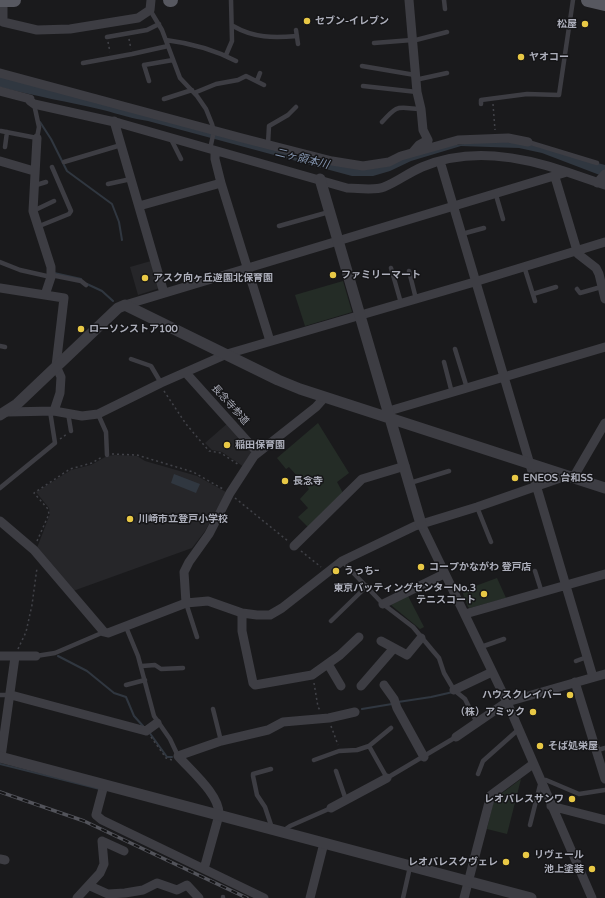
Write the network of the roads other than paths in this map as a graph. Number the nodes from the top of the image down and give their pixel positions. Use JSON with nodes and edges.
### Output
{"nodes":[{"id":1,"x":1,"y":0,"type":"edge"},
{"id":2,"x":14,"y":0,"type":"edge"},
{"id":3,"x":151,"y":0,"type":"edge"},
{"id":4,"x":231,"y":0,"type":"edge"},
{"id":5,"x":409,"y":0,"type":"edge"},
{"id":6,"x":444,"y":0,"type":"edge"},
{"id":7,"x":574,"y":0,"type":"edge"},
{"id":8,"x":588,"y":0,"type":"edge"},
{"id":9,"x":605,"y":4,"type":"edge"},
{"id":10,"x":445,"y":8,"type":"dead end"},
{"id":11,"x":150,"y":10,"type":"junction"},
{"id":12,"x":159,"y":24,"type":"junction"},
{"id":13,"x":233,"y":26,"type":"junction"},
{"id":14,"x":296,"y":30,"type":"dead end"},
{"id":15,"x":447,"y":32,"type":"dead end"},
{"id":16,"x":297,"y":36,"type":"junction"},
{"id":17,"x":107,"y":37,"type":"road end"},
{"id":18,"x":166,"y":40,"type":"junction"},
{"id":19,"x":412,"y":41,"type":"junction"},
{"id":20,"x":374,"y":43,"type":"dead end"},
{"id":21,"x":298,"y":44,"type":"dead end"},
{"id":22,"x":168,"y":46,"type":"junction"},
{"id":23,"x":226,"y":55,"type":"junction"},
{"id":24,"x":173,"y":60,"type":"junction"},
{"id":25,"x":236,"y":61,"type":"dead end"},
{"id":26,"x":84,"y":63,"type":"dead end"},
{"id":27,"x":362,"y":66,"type":"dead end"},
{"id":28,"x":0,"y":73,"type":"edge"},
{"id":29,"x":260,"y":73,"type":"dead end"},
{"id":30,"x":447,"y":73,"type":"dead end"},
{"id":31,"x":415,"y":78,"type":"junction"},
{"id":32,"x":257,"y":81,"type":"junction"},
{"id":33,"x":149,"y":82,"type":"dead end"},
{"id":34,"x":264,"y":85,"type":"dead end"},
{"id":35,"x":363,"y":86,"type":"dead end"},
{"id":36,"x":0,"y":91,"type":"edge"},
{"id":37,"x":193,"y":92,"type":"junction"},
{"id":38,"x":417,"y":92,"type":"junction"},
{"id":39,"x":164,"y":99,"type":"dead end"},
{"id":40,"x":34,"y":104,"type":"junction"},
{"id":41,"x":481,"y":104,"type":"dead end"},
{"id":42,"x":296,"y":107,"type":"dead end"},
{"id":43,"x":421,"y":109,"type":"junction"},
{"id":44,"x":114,"y":121,"type":"junction"},
{"id":45,"x":382,"y":122,"type":"dead end"},
{"id":46,"x":1,"y":131,"type":"edge"},
{"id":47,"x":214,"y":131,"type":"junction"},
{"id":48,"x":7,"y":132,"type":"junction"},
{"id":49,"x":37,"y":138,"type":"junction"},
{"id":50,"x":170,"y":138,"type":"junction"},
{"id":51,"x":528,"y":142,"type":"joint"},
{"id":52,"x":268,"y":144,"type":"junction"},
{"id":53,"x":121,"y":145,"type":"junction"},
{"id":54,"x":5,"y":147,"type":"dead end"},
{"id":55,"x":212,"y":150,"type":"junction"},
{"id":56,"x":412,"y":153,"type":"junction"},
{"id":57,"x":182,"y":159,"type":"dead end"},
{"id":58,"x":440,"y":161,"type":"junction"},
{"id":59,"x":0,"y":162,"type":"edge"},
{"id":60,"x":64,"y":162,"type":"dead end"},
{"id":61,"x":597,"y":163,"type":"dead end"},
{"id":62,"x":52,"y":168,"type":"dead end"},
{"id":63,"x":34,"y":171,"type":"junction"},
{"id":64,"x":567,"y":172,"type":"junction"},
{"id":65,"x":555,"y":177,"type":"junction"},
{"id":66,"x":131,"y":179,"type":"junction"},
{"id":67,"x":320,"y":179,"type":"junction"},
{"id":68,"x":602,"y":180,"type":"edge"},
{"id":69,"x":46,"y":182,"type":"dead end"},
{"id":70,"x":221,"y":183,"type":"junction"},
{"id":71,"x":108,"y":184,"type":"dead end"},
{"id":72,"x":33,"y":186,"type":"junction"},
{"id":73,"x":496,"y":195,"type":"junction"},
{"id":74,"x":54,"y":202,"type":"dead end"},
{"id":75,"x":139,"y":206,"type":"junction"},
{"id":76,"x":454,"y":207,"type":"junction"},
{"id":77,"x":33,"y":211,"type":"junction"},
{"id":78,"x":329,"y":212,"type":"junction"},
{"id":79,"x":503,"y":219,"type":"dead end"},
{"id":80,"x":279,"y":226,"type":"dead end"},
{"id":81,"x":37,"y":227,"type":"junction"},
{"id":82,"x":484,"y":228,"type":"dead end"},
{"id":83,"x":462,"y":234,"type":"junction"},
{"id":84,"x":338,"y":241,"type":"junction"},
{"id":85,"x":605,"y":242,"type":"edge"},
{"id":86,"x":577,"y":250,"type":"junction"},
{"id":87,"x":0,"y":262,"type":"edge"},
{"id":88,"x":524,"y":266,"type":"junction"},
{"id":89,"x":247,"y":268,"type":"junction"},
{"id":90,"x":391,"y":268,"type":"dead end"},
{"id":91,"x":409,"y":271,"type":"dead end"},
{"id":92,"x":602,"y":274,"type":"edge"},
{"id":93,"x":51,"y":276,"type":"junction"},
{"id":94,"x":476,"y":281,"type":"junction"},
{"id":95,"x":86,"y":285,"type":"dead end"},
{"id":96,"x":556,"y":287,"type":"dead end"},
{"id":97,"x":601,"y":287,"type":"junction"},
{"id":98,"x":0,"y":288,"type":"edge"},
{"id":99,"x":577,"y":289,"type":"dead end"},
{"id":100,"x":164,"y":293,"type":"junction"},
{"id":101,"x":533,"y":294,"type":"junction"},
{"id":102,"x":46,"y":295,"type":"junction"},
{"id":103,"x":416,"y":299,"type":"junction"},
{"id":104,"x":605,"y":299,"type":"edge"},
{"id":105,"x":535,"y":301,"type":"dead end"},
{"id":106,"x":401,"y":303,"type":"junction"},
{"id":107,"x":125,"y":305,"type":"junction"},
{"id":108,"x":360,"y":315,"type":"junction"},
{"id":109,"x":270,"y":342,"type":"junction"},
{"id":110,"x":605,"y":347,"type":"edge"},
{"id":111,"x":455,"y":349,"type":"dead end"},
{"id":112,"x":227,"y":354,"type":"junction"},
{"id":113,"x":131,"y":359,"type":"dead end"},
{"id":114,"x":444,"y":362,"type":"dead end"},
{"id":115,"x":56,"y":366,"type":"junction"},
{"id":116,"x":186,"y":372,"type":"junction"},
{"id":117,"x":504,"y":377,"type":"junction"},
{"id":118,"x":160,"y":384,"type":"junction"},
{"id":119,"x":467,"y":388,"type":"junction"},
{"id":120,"x":452,"y":393,"type":"junction"},
{"id":121,"x":324,"y":398,"type":"junction"},
{"id":122,"x":52,"y":411,"type":"junction"},
{"id":123,"x":4,"y":413,"type":"edge"},
{"id":124,"x":68,"y":414,"type":"junction"},
{"id":125,"x":98,"y":414,"type":"junction"},
{"id":126,"x":390,"y":415,"type":"junction"},
{"id":127,"x":605,"y":423,"type":"edge"},
{"id":128,"x":71,"y":431,"type":"road end"},
{"id":129,"x":257,"y":452,"type":"junction"},
{"id":130,"x":106,"y":455,"type":"road end"},
{"id":131,"x":531,"y":464,"type":"junction"},
{"id":132,"x":405,"y":466,"type":"junction"},
{"id":133,"x":449,"y":471,"type":"dead end"},
{"id":134,"x":569,"y":477,"type":"junction"},
{"id":135,"x":410,"y":483,"type":"junction"},
{"id":136,"x":537,"y":486,"type":"junction"},
{"id":137,"x":0,"y":488,"type":"edge"},
{"id":138,"x":605,"y":488,"type":"edge"},
{"id":139,"x":477,"y":507,"type":"junction"},
{"id":140,"x":0,"y":521,"type":"edge"},
{"id":141,"x":421,"y":524,"type":"junction"},
{"id":142,"x":491,"y":542,"type":"dead end"},
{"id":143,"x":294,"y":546,"type":"road end"},
{"id":144,"x":342,"y":561,"type":"junction"},
{"id":145,"x":535,"y":571,"type":"dead end"},
{"id":146,"x":444,"y":574,"type":"junction"},
{"id":147,"x":605,"y":574,"type":"edge"},
{"id":148,"x":367,"y":586,"type":"junction"},
{"id":149,"x":566,"y":586,"type":"junction"},
{"id":150,"x":542,"y":593,"type":"junction"},
{"id":151,"x":186,"y":604,"type":"junction"},
{"id":152,"x":383,"y":604,"type":"junction"},
{"id":153,"x":242,"y":613,"type":"junction"},
{"id":154,"x":465,"y":614,"type":"junction"},
{"id":155,"x":331,"y":621,"type":"dead end"},
{"id":156,"x":126,"y":627,"type":"junction"},
{"id":157,"x":104,"y":632,"type":"junction"},
{"id":158,"x":197,"y":637,"type":"dead end"},
{"id":159,"x":359,"y":637,"type":"dead end"},
{"id":160,"x":421,"y":638,"type":"junction"},
{"id":161,"x":504,"y":639,"type":"dead end"},
{"id":162,"x":381,"y":642,"type":"dead end"},
{"id":163,"x":394,"y":648,"type":"junction"},
{"id":164,"x":481,"y":648,"type":"junction"},
{"id":165,"x":0,"y":656,"type":"edge"},
{"id":166,"x":36,"y":656,"type":"joint"},
{"id":167,"x":16,"y":657,"type":"junction"},
{"id":168,"x":587,"y":657,"type":"junction"},
{"id":169,"x":576,"y":661,"type":"dead end"},
{"id":170,"x":328,"y":664,"type":"junction"},
{"id":171,"x":142,"y":666,"type":"junction"},
{"id":172,"x":183,"y":668,"type":"dead end"},
{"id":173,"x":492,"y":672,"type":"junction"},
{"id":174,"x":605,"y":674,"type":"edge"},
{"id":175,"x":593,"y":677,"type":"junction"},
{"id":176,"x":145,"y":680,"type":"junction"},
{"id":177,"x":575,"y":682,"type":"junction"},
{"id":178,"x":126,"y":685,"type":"dead end"},
{"id":179,"x":384,"y":685,"type":"dead end"},
{"id":180,"x":341,"y":686,"type":"dead end"},
{"id":181,"x":361,"y":686,"type":"dead end"},
{"id":182,"x":454,"y":690,"type":"junction"},
{"id":183,"x":0,"y":694,"type":"edge"},
{"id":184,"x":11,"y":694,"type":"junction"},
{"id":185,"x":507,"y":702,"type":"junction"},
{"id":186,"x":212,"y":709,"type":"dead end"},
{"id":187,"x":355,"y":712,"type":"dead end"},
{"id":188,"x":477,"y":723,"type":"junction"},
{"id":189,"x":151,"y":727,"type":"junction"},
{"id":190,"x":392,"y":728,"type":"dead end"},
{"id":191,"x":519,"y":729,"type":"junction"},
{"id":192,"x":456,"y":737,"type":"joint"},
{"id":193,"x":221,"y":741,"type":"junction"},
{"id":194,"x":369,"y":746,"type":"junction"},
{"id":195,"x":605,"y":748,"type":"edge"},
{"id":196,"x":595,"y":751,"type":"junction"},
{"id":197,"x":178,"y":756,"type":"junction"},
{"id":198,"x":1,"y":757,"type":"edge"},
{"id":199,"x":424,"y":757,"type":"junction"},
{"id":200,"x":314,"y":760,"type":"dead end"},
{"id":201,"x":533,"y":764,"type":"junction"},
{"id":202,"x":271,"y":769,"type":"dead end"},
{"id":203,"x":336,"y":771,"type":"dead end"},
{"id":204,"x":478,"y":774,"type":"dead end"},
{"id":205,"x":387,"y":778,"type":"junction"},
{"id":206,"x":605,"y":779,"type":"edge"},
{"id":207,"x":541,"y":781,"type":"junction"},
{"id":208,"x":104,"y":785,"type":"junction"},
{"id":209,"x":605,"y":790,"type":"edge"},
{"id":210,"x":346,"y":800,"type":"junction"},
{"id":211,"x":552,"y":806,"type":"junction"},
{"id":212,"x":331,"y":808,"type":"joint"},
{"id":213,"x":219,"y":815,"type":"junction"},
{"id":214,"x":605,"y":820,"type":"edge"},
{"id":215,"x":530,"y":825,"type":"dead end"},
{"id":216,"x":277,"y":831,"type":"junction"},
{"id":217,"x":324,"y":843,"type":"junction"},
{"id":218,"x":124,"y":851,"type":"dead end"},
{"id":219,"x":410,"y":866,"type":"junction"},
{"id":220,"x":204,"y":869,"type":"junction"},
{"id":221,"x":468,"y":882,"type":"junction"},
{"id":222,"x":90,"y":886,"type":"junction"},
{"id":223,"x":127,"y":896,"type":"edge"},
{"id":224,"x":197,"y":897,"type":"edge"},
{"id":225,"x":77,"y":898,"type":"edge"},
{"id":226,"x":264,"y":898,"type":"edge"},
{"id":227,"x":310,"y":898,"type":"edge"},
{"id":228,"x":403,"y":898,"type":"edge"},
{"id":229,"x":464,"y":898,"type":"edge"},
{"id":230,"x":531,"y":898,"type":"edge"},
{"id":231,"x":592,"y":898,"type":"edge"}],
"edges":[{"from":1,"to":2,"type":"main road"},
{"from":1,"to":11,"type":"street"},
{"from":3,"to":11,"type":"street"},
{"from":4,"to":13,"type":"lane"},
{"from":5,"to":19,"type":"street"},
{"from":6,"to":10,"type":"lane"},
{"from":7,"to":41,"type":"lane"},
{"from":8,"to":9,"type":"main road"},
{"from":11,"to":12,"type":"lane"},
{"from":12,"to":17,"type":"lane"},
{"from":12,"to":18,"type":"lane"},
{"from":13,"to":16,"type":"lane"},
{"from":13,"to":23,"type":"lane"},
{"from":14,"to":16,"type":"lane"},
{"from":15,"to":19,"type":"lane"},
{"from":16,"to":21,"type":"lane"},
{"from":18,"to":22,"type":"lane"},
{"from":18,"to":23,"type":"lane"},
{"from":19,"to":20,"type":"lane"},
{"from":19,"to":31,"type":"street"},
{"from":22,"to":24,"type":"lane"},
{"from":22,"to":26,"type":"lane"},
{"from":23,"to":25,"type":"lane"},
{"from":24,"to":33,"type":"lane"},
{"from":24,"to":37,"type":"lane"},
{"from":27,"to":31,"type":"lane"},
{"from":28,"to":47,"type":"street"},
{"from":29,"to":32,"type":"lane"},
{"from":30,"to":31,"type":"lane"},
{"from":31,"to":38,"type":"street"},
{"from":32,"to":34,"type":"lane"},
{"from":32,"to":37,"type":"lane"},
{"from":35,"to":38,"type":"lane"},
{"from":36,"to":40,"type":"street"},
{"from":37,"to":39,"type":"lane"},
{"from":37,"to":47,"type":"lane"},
{"from":38,"to":43,"type":"street"},
{"from":40,"to":44,"type":"street"},
{"from":40,"to":49,"type":"lane"},
{"from":42,"to":52,"type":"lane"},
{"from":43,"to":45,"type":"lane"},
{"from":43,"to":56,"type":"street"},
{"from":44,"to":50,"type":"street"},
{"from":44,"to":53,"type":"street"},
{"from":46,"to":48,"type":"lane"},
{"from":47,"to":52,"type":"street"},
{"from":47,"to":55,"type":"lane"},
{"from":48,"to":49,"type":"lane"},
{"from":48,"to":54,"type":"lane"},
{"from":49,"to":63,"type":"street"},
{"from":50,"to":55,"type":"street"},
{"from":50,"to":57,"type":"lane"},
{"from":51,"to":56,"type":"street"},
{"from":51,"to":61,"type":"lane"},
{"from":52,"to":56,"type":"street"},
{"from":53,"to":60,"type":"lane"},
{"from":53,"to":66,"type":"street"},
{"from":55,"to":67,"type":"street"},
{"from":55,"to":70,"type":"street"},
{"from":58,"to":64,"type":"street"},
{"from":58,"to":67,"type":"street"},
{"from":58,"to":76,"type":"street"},
{"from":59,"to":63,"type":"street"},
{"from":62,"to":81,"type":"lane"},
{"from":63,"to":72,"type":"street"},
{"from":64,"to":65,"type":"street"},
{"from":64,"to":68,"type":"street"},
{"from":65,"to":73,"type":"street"},
{"from":65,"to":86,"type":"street"},
{"from":66,"to":71,"type":"lane"},
{"from":66,"to":75,"type":"street"},
{"from":67,"to":78,"type":"street"},
{"from":69,"to":72,"type":"lane"},
{"from":70,"to":75,"type":"street"},
{"from":70,"to":89,"type":"street"},
{"from":72,"to":77,"type":"street"},
{"from":73,"to":76,"type":"street"},
{"from":73,"to":79,"type":"lane"},
{"from":74,"to":77,"type":"lane"},
{"from":75,"to":100,"type":"street"},
{"from":76,"to":83,"type":"street"},
{"from":76,"to":84,"type":"street"},
{"from":77,"to":81,"type":"street"},
{"from":78,"to":80,"type":"lane"},
{"from":78,"to":84,"type":"street"},
{"from":81,"to":93,"type":"street"},
{"from":82,"to":83,"type":"lane"},
{"from":83,"to":94,"type":"street"},
{"from":84,"to":89,"type":"street"},
{"from":84,"to":108,"type":"street"},
{"from":85,"to":86,"type":"street"},
{"from":86,"to":88,"type":"street"},
{"from":86,"to":92,"type":"street"},
{"from":87,"to":93,"type":"lane"},
{"from":88,"to":94,"type":"street"},
{"from":88,"to":101,"type":"lane"},
{"from":89,"to":100,"type":"street"},
{"from":89,"to":109,"type":"street"},
{"from":90,"to":106,"type":"lane"},
{"from":91,"to":103,"type":"lane"},
{"from":92,"to":97,"type":"street"},
{"from":93,"to":95,"type":"lane"},
{"from":93,"to":102,"type":"street"},
{"from":94,"to":103,"type":"street"},
{"from":94,"to":117,"type":"street"},
{"from":96,"to":101,"type":"lane"},
{"from":97,"to":99,"type":"lane"},
{"from":97,"to":104,"type":"street"},
{"from":98,"to":102,"type":"street"},
{"from":100,"to":107,"type":"street"},
{"from":101,"to":105,"type":"lane"},
{"from":102,"to":115,"type":"street"},
{"from":103,"to":106,"type":"street"},
{"from":106,"to":108,"type":"street"},
{"from":107,"to":112,"type":"street"},
{"from":107,"to":115,"type":"street"},
{"from":108,"to":109,"type":"street"},
{"from":108,"to":126,"type":"street"},
{"from":109,"to":112,"type":"street"},
{"from":110,"to":117,"type":"street"},
{"from":111,"to":119,"type":"lane"},
{"from":112,"to":116,"type":"street"},
{"from":112,"to":121,"type":"street"},
{"from":113,"to":118,"type":"lane"},
{"from":114,"to":120,"type":"lane"},
{"from":115,"to":122,"type":"street"},
{"from":115,"to":123,"type":"street"},
{"from":116,"to":118,"type":"street"},
{"from":116,"to":129,"type":"street","name":"長念寺参道"},
{"from":117,"to":119,"type":"street"},
{"from":117,"to":131,"type":"street"},
{"from":118,"to":125,"type":"street"},
{"from":119,"to":120,"type":"street"},
{"from":120,"to":126,"type":"street"},
{"from":121,"to":126,"type":"street"},
{"from":121,"to":129,"type":"street"},
{"from":122,"to":123,"type":"street"},
{"from":122,"to":124,"type":"street"},
{"from":122,"to":137,"type":"lane"},
{"from":124,"to":125,"type":"street"},
{"from":124,"to":128,"type":"lane"},
{"from":125,"to":130,"type":"lane"},
{"from":126,"to":131,"type":"street"},
{"from":126,"to":132,"type":"street"},
{"from":127,"to":134,"type":"street"},
{"from":129,"to":151,"type":"street"},
{"from":131,"to":134,"type":"street"},
{"from":131,"to":136,"type":"street"},
{"from":132,"to":135,"type":"street"},
{"from":132,"to":143,"type":"street"},
{"from":133,"to":135,"type":"lane"},
{"from":134,"to":136,"type":"street"},
{"from":134,"to":138,"type":"street"},
{"from":135,"to":141,"type":"street"},
{"from":136,"to":139,"type":"street"},
{"from":136,"to":149,"type":"street"},
{"from":139,"to":141,"type":"street"},
{"from":139,"to":142,"type":"lane"},
{"from":140,"to":157,"type":"street"},
{"from":141,"to":144,"type":"street"},
{"from":141,"to":146,"type":"street"},
{"from":144,"to":148,"type":"lane"},
{"from":144,"to":153,"type":"street"},
{"from":145,"to":150,"type":"lane"},
{"from":146,"to":152,"type":"street"},
{"from":146,"to":154,"type":"street"},
{"from":147,"to":149,"type":"street"},
{"from":148,"to":152,"type":"lane"},
{"from":148,"to":155,"type":"lane"},
{"from":149,"to":150,"type":"street"},
{"from":149,"to":168,"type":"street"},
{"from":150,"to":154,"type":"street"},
{"from":151,"to":153,"type":"street"},
{"from":151,"to":156,"type":"street"},
{"from":151,"to":158,"type":"lane"},
{"from":152,"to":160,"type":"lane"},
{"from":153,"to":170,"type":"street"},
{"from":154,"to":164,"type":"street"},
{"from":156,"to":157,"type":"street"},
{"from":156,"to":171,"type":"lane"},
{"from":157,"to":166,"type":"lane"},
{"from":159,"to":170,"type":"street"},
{"from":160,"to":163,"type":"street"},
{"from":160,"to":182,"type":"lane"},
{"from":161,"to":164,"type":"lane"},
{"from":162,"to":163,"type":"street"},
{"from":163,"to":181,"type":"street"},
{"from":164,"to":173,"type":"street"},
{"from":165,"to":167,"type":"street"},
{"from":166,"to":167,"type":"street"},
{"from":167,"to":184,"type":"street"},
{"from":168,"to":169,"type":"lane"},
{"from":168,"to":175,"type":"street"},
{"from":170,"to":180,"type":"street"},
{"from":171,"to":172,"type":"lane"},
{"from":171,"to":176,"type":"lane"},
{"from":173,"to":182,"type":"street"},
{"from":173,"to":185,"type":"street"},
{"from":174,"to":175,"type":"street"},
{"from":175,"to":177,"type":"street"},
{"from":176,"to":178,"type":"lane"},
{"from":176,"to":189,"type":"lane"},
{"from":177,"to":185,"type":"street"},
{"from":177,"to":196,"type":"street"},
{"from":179,"to":199,"type":"street"},
{"from":182,"to":188,"type":"lane"},
{"from":183,"to":184,"type":"lane"},
{"from":184,"to":189,"type":"street"},
{"from":184,"to":198,"type":"street"},
{"from":185,"to":188,"type":"street"},
{"from":185,"to":191,"type":"street"},
{"from":186,"to":193,"type":"lane"},
{"from":187,"to":193,"type":"street"},
{"from":188,"to":192,"type":"street"},
{"from":189,"to":197,"type":"lane"},
{"from":190,"to":194,"type":"lane"},
{"from":191,"to":201,"type":"street"},
{"from":191,"to":204,"type":"lane"},
{"from":192,"to":199,"type":"lane"},
{"from":193,"to":197,"type":"street"},
{"from":194,"to":200,"type":"lane"},
{"from":194,"to":205,"type":"lane"},
{"from":195,"to":196,"type":"lane"},
{"from":196,"to":206,"type":"street"},
{"from":197,"to":213,"type":"street"},
{"from":198,"to":208,"type":"street"},
{"from":199,"to":205,"type":"lane"},
{"from":201,"to":207,"type":"street"},
{"from":201,"to":221,"type":"street"},
{"from":202,"to":216,"type":"lane"},
{"from":203,"to":210,"type":"lane"},
{"from":205,"to":210,"type":"street"},
{"from":207,"to":209,"type":"lane"},
{"from":207,"to":211,"type":"street"},
{"from":207,"to":215,"type":"lane"},
{"from":208,"to":213,"type":"street"},
{"from":208,"to":220,"type":"street"},
{"from":210,"to":212,"type":"street"},
{"from":211,"to":214,"type":"street"},
{"from":211,"to":231,"type":"street"},
{"from":212,"to":216,"type":"lane"},
{"from":213,"to":216,"type":"street"},
{"from":213,"to":220,"type":"street"},
{"from":216,"to":217,"type":"street"},
{"from":217,"to":219,"type":"street"},
{"from":217,"to":227,"type":"street"},
{"from":218,"to":222,"type":"street"},
{"from":219,"to":221,"type":"street"},
{"from":219,"to":228,"type":"lane"},
{"from":220,"to":226,"type":"street"},
{"from":221,"to":229,"type":"street"},
{"from":221,"to":230,"type":"street"},
{"from":222,"to":223,"type":"street"},
{"from":222,"to":225,"type":"street"},
{"from":223,"to":224,"type":"street"}]}
